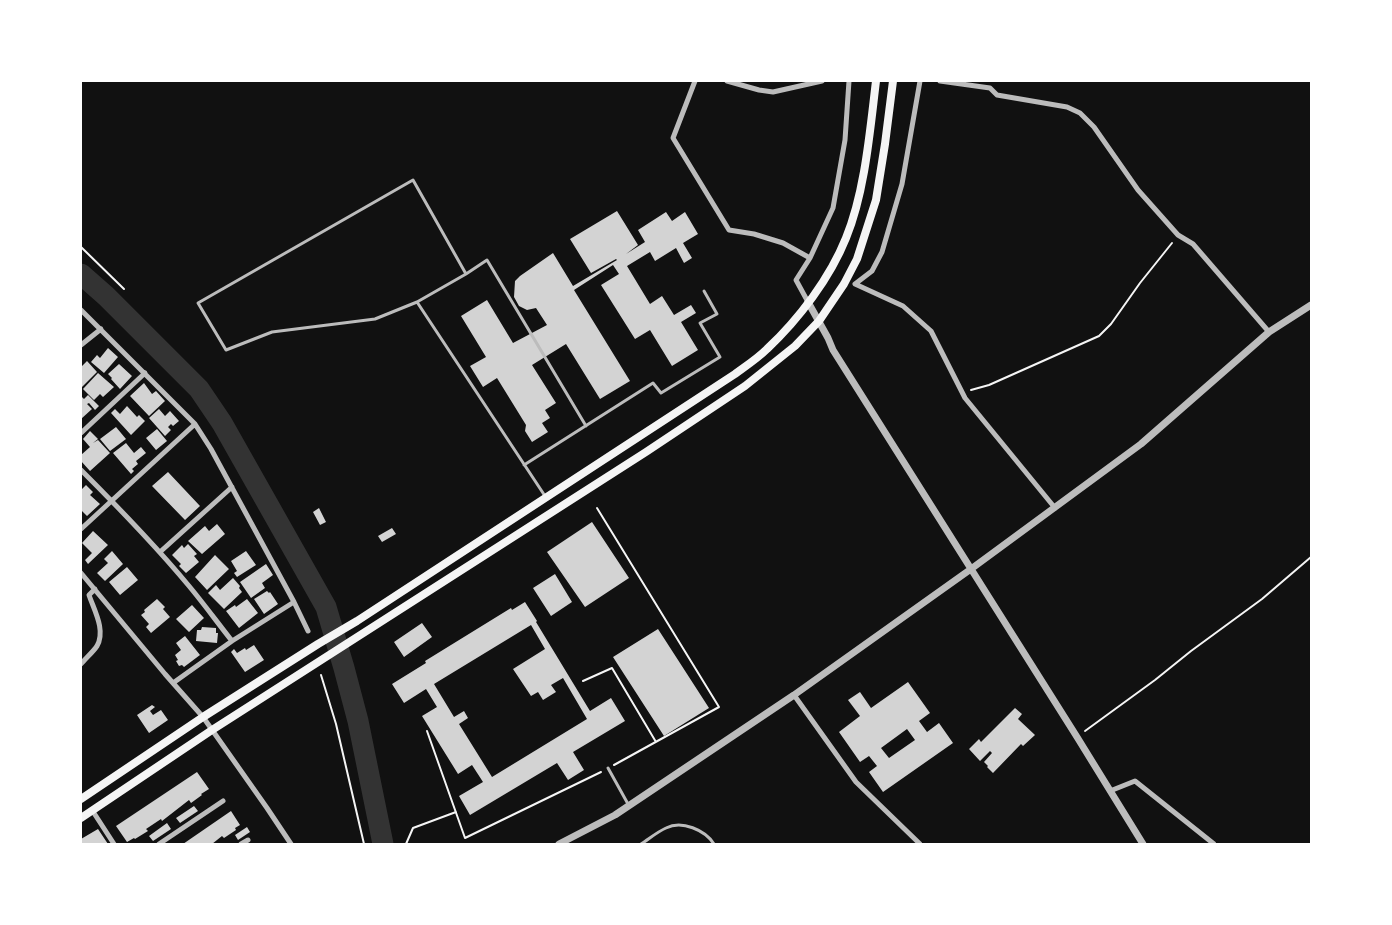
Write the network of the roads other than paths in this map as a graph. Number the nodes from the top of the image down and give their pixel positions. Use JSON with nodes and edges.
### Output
{"nodes":[{"id":1,"x":695,"y":81,"type":"edge"},
{"id":2,"x":728,"y":81,"type":"edge"},
{"id":3,"x":822,"y":81,"type":"edge"},
{"id":4,"x":849,"y":81,"type":"edge"},
{"id":5,"x":876,"y":81,"type":"edge"},
{"id":6,"x":893,"y":81,"type":"edge"},
{"id":7,"x":920,"y":81,"type":"edge"},
{"id":8,"x":940,"y":81,"type":"edge"},
{"id":9,"x":810,"y":258,"type":"junction"},
{"id":10,"x":466,"y":274,"type":"junction"},
{"id":11,"x":704,"y":291,"type":"dead end"},
{"id":12,"x":417,"y":302,"type":"junction"},
{"id":13,"x":808,"y":302,"type":"junction"},
{"id":14,"x":1311,"y":305,"type":"edge"},
{"id":15,"x":81,"y":310,"type":"edge"},
{"id":16,"x":819,"y":321,"type":"junction"},
{"id":17,"x":101,"y":329,"type":"junction"},
{"id":18,"x":1269,"y":332,"type":"junction"},
{"id":19,"x":81,"y":345,"type":"edge"},
{"id":20,"x":145,"y":373,"type":"junction"},
{"id":21,"x":195,"y":424,"type":"junction"},
{"id":22,"x":586,"y":426,"type":"junction"},
{"id":23,"x":81,"y":433,"type":"edge"},
{"id":24,"x":524,"y":465,"type":"junction"},
{"id":25,"x":81,"y":470,"type":"edge"},
{"id":26,"x":232,"y":487,"type":"junction"},
{"id":27,"x":546,"y":498,"type":"junction"},
{"id":28,"x":112,"y":501,"type":"junction"},
{"id":29,"x":1055,"y":508,"type":"junction"},
{"id":30,"x":81,"y":529,"type":"edge"},
{"id":31,"x":160,"y":552,"type":"junction"},
{"id":32,"x":971,"y":570,"type":"junction"},
{"id":33,"x":81,"y":573,"type":"edge"},
{"id":34,"x":95,"y":589,"type":"junction"},
{"id":35,"x":294,"y":602,"type":"junction"},
{"id":36,"x":308,"y":631,"type":"dead end"},
{"id":37,"x":232,"y":640,"type":"junction"},
{"id":38,"x":81,"y":664,"type":"edge"},
{"id":39,"x":173,"y":683,"type":"junction"},
{"id":40,"x":794,"y":695,"type":"junction"},
{"id":41,"x":203,"y":717,"type":"junction"},
{"id":42,"x":213,"y":730,"type":"junction"},
{"id":43,"x":608,"y":768,"type":"road end"},
{"id":44,"x":1110,"y":791,"type":"junction"},
{"id":45,"x":81,"y":799,"type":"edge"},
{"id":46,"x":223,"y":801,"type":"dead end"},
{"id":47,"x":629,"y":805,"type":"junction"},
{"id":48,"x":92,"y":810,"type":"junction"},
{"id":49,"x":81,"y":818,"type":"edge"},
{"id":50,"x":248,"y":840,"type":"dead end"},
{"id":51,"x":114,"y":844,"type":"edge"},
{"id":52,"x":159,"y":844,"type":"edge"},
{"id":53,"x":241,"y":844,"type":"edge"},
{"id":54,"x":291,"y":844,"type":"edge"},
{"id":55,"x":560,"y":844,"type":"edge"},
{"id":56,"x":641,"y":844,"type":"edge"},
{"id":57,"x":714,"y":844,"type":"edge"},
{"id":58,"x":920,"y":844,"type":"edge"},
{"id":59,"x":1143,"y":844,"type":"edge"},
{"id":60,"x":1214,"y":844,"type":"edge"}],
"edges":[{"from":1,"to":9,"type":"street"},
{"from":2,"to":3,"type":"street"},
{"from":4,"to":9,"type":"street"},
{"from":5,"to":13,"type":"main road"},
{"from":6,"to":16,"type":"main road"},
{"from":7,"to":29,"type":"street"},
{"from":8,"to":18,"type":"street"},
{"from":9,"to":13,"type":"street"},
{"from":10,"to":12,"type":"lane"},
{"from":10,"to":12,"type":"lane"},
{"from":10,"to":22,"type":"lane"},
{"from":11,"to":22,"type":"lane"},
{"from":12,"to":24,"type":"lane"},
{"from":13,"to":16,"type":"street"},
{"from":13,"to":27,"type":"main road"},
{"from":14,"to":18,"type":"street"},
{"from":15,"to":17,"type":"street"},
{"from":16,"to":32,"type":"street"},
{"from":16,"to":42,"type":"main road"},
{"from":17,"to":19,"type":"street"},
{"from":17,"to":20,"type":"street"},
{"from":18,"to":29,"type":"street"},
{"from":20,"to":21,"type":"street"},
{"from":20,"to":23,"type":"street"},
{"from":21,"to":26,"type":"street"},
{"from":21,"to":28,"type":"street"},
{"from":22,"to":24,"type":"lane"},
{"from":24,"to":27,"type":"lane"},
{"from":25,"to":28,"type":"street"},
{"from":26,"to":31,"type":"street"},
{"from":26,"to":35,"type":"street"},
{"from":27,"to":41,"type":"main road"},
{"from":28,"to":30,"type":"street"},
{"from":28,"to":31,"type":"street"},
{"from":29,"to":32,"type":"street"},
{"from":31,"to":37,"type":"street"},
{"from":32,"to":40,"type":"street"},
{"from":32,"to":44,"type":"street"},
{"from":33,"to":34,"type":"street"},
{"from":34,"to":38,"type":"street"},
{"from":34,"to":39,"type":"street"},
{"from":35,"to":36,"type":"street"},
{"from":35,"to":37,"type":"street"},
{"from":37,"to":39,"type":"street"},
{"from":39,"to":41,"type":"street"},
{"from":40,"to":47,"type":"street"},
{"from":40,"to":58,"type":"street"},
{"from":41,"to":42,"type":"street"},
{"from":41,"to":45,"type":"main road"},
{"from":42,"to":48,"type":"main road"},
{"from":42,"to":54,"type":"street"},
{"from":43,"to":47,"type":"lane"},
{"from":44,"to":59,"type":"street"},
{"from":44,"to":60,"type":"street"},
{"from":46,"to":52,"type":"street"},
{"from":47,"to":55,"type":"street"},
{"from":48,"to":49,"type":"main road"},
{"from":48,"to":51,"type":"street"},
{"from":50,"to":53,"type":"street"},
{"from":56,"to":57,"type":"lane"}]}
